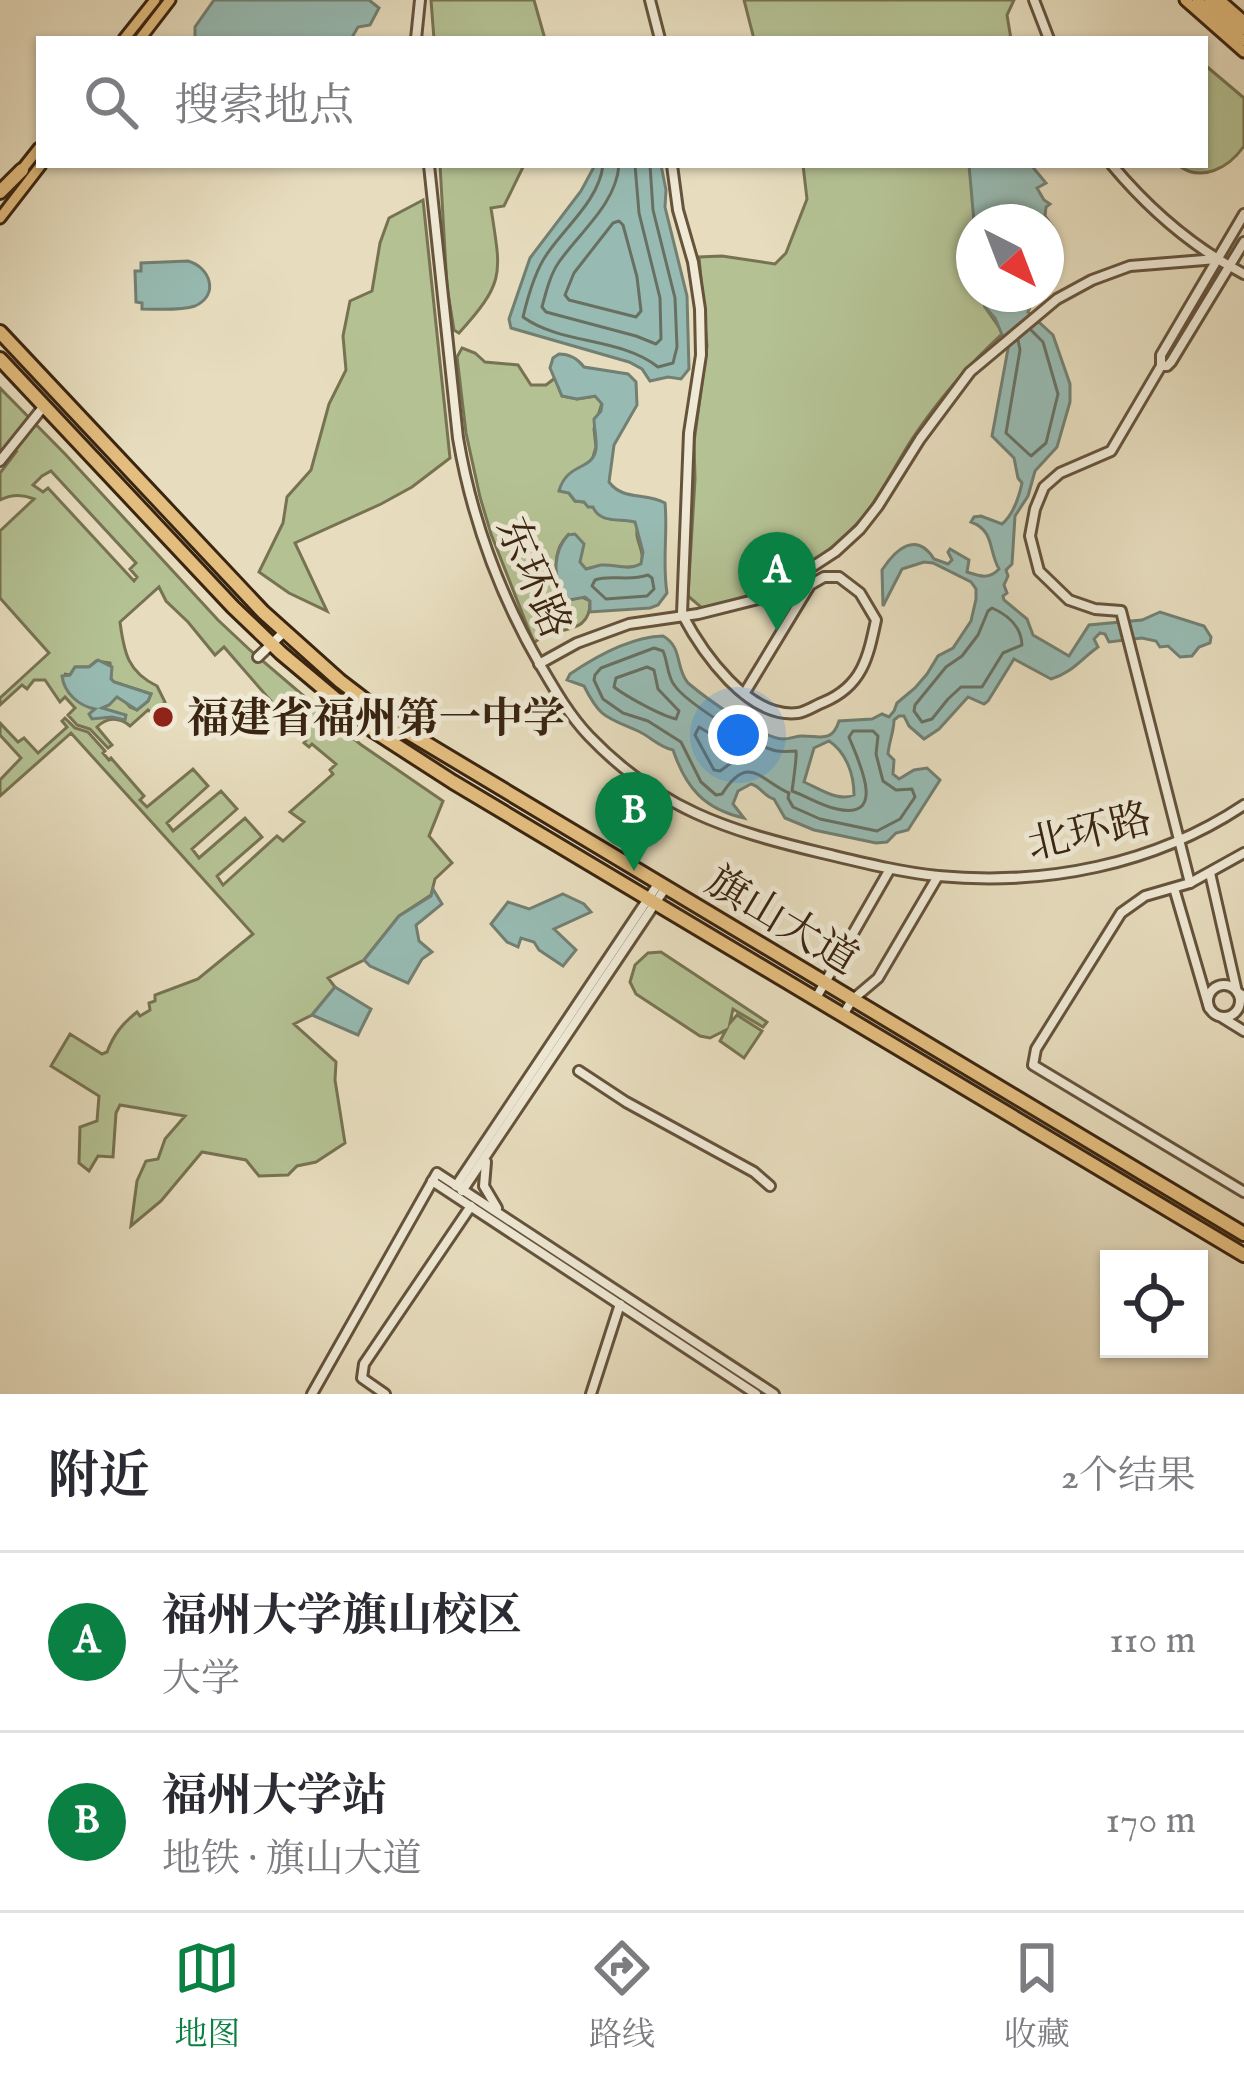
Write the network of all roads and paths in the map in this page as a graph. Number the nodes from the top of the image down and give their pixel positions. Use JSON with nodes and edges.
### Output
{"nodes":[{"id":1,"x":155,"y":0,"type":"edge"},
{"id":2,"x":170,"y":0,"type":"edge"},
{"id":3,"x":420,"y":0,"type":"edge"},
{"id":4,"x":650,"y":0,"type":"edge"},
{"id":5,"x":1034,"y":0,"type":"edge"},
{"id":6,"x":1185,"y":0,"type":"edge"},
{"id":7,"x":1197,"y":0,"type":"edge"},
{"id":8,"x":1209,"y":0,"type":"edge"},
{"id":9,"x":1220,"y":0,"type":"edge"},
{"id":10,"x":1244,"y":21,"type":"edge"},
{"id":11,"x":1244,"y":30,"type":"edge"},
{"id":12,"x":126,"y":36,"type":"edge"},
{"id":13,"x":142,"y":36,"type":"edge"},
{"id":14,"x":416,"y":36,"type":"edge"},
{"id":15,"x":659,"y":36,"type":"edge"},
{"id":16,"x":1047,"y":36,"type":"edge"},
{"id":17,"x":1244,"y":41,"type":"edge"},
{"id":18,"x":1244,"y":52,"type":"edge"},
{"id":19,"x":36,"y":152,"type":"edge"},
{"id":20,"x":39,"y":168,"type":"edge"},
{"id":21,"x":429,"y":168,"type":"edge"},
{"id":22,"x":672,"y":168,"type":"edge"},
{"id":23,"x":1115,"y":168,"type":"edge"},
{"id":24,"x":22,"y":170,"type":"joint"},
{"id":25,"x":0,"y":195,"type":"edge"},
{"id":26,"x":1244,"y":214,"type":"edge"},
{"id":27,"x":0,"y":218,"type":"edge"},
{"id":28,"x":1244,"y":242,"type":"edge"},
{"id":29,"x":1217,"y":259,"type":"junction"},
{"id":30,"x":1230,"y":266,"type":"junction"},
{"id":31,"x":1244,"y":274,"type":"edge"},
{"id":32,"x":0,"y":322,"type":"edge"},
{"id":33,"x":0,"y":332,"type":"edge"},
{"id":34,"x":0,"y":359,"type":"edge"},
{"id":35,"x":1161,"y":366,"type":"junction"},
{"id":36,"x":42,"y":377,"type":"junction"},
{"id":37,"x":44,"y":406,"type":"junction"},
{"id":38,"x":0,"y":460,"type":"edge"},
{"id":39,"x":682,"y":614,"type":"junction"},
{"id":40,"x":284,"y":632,"type":"junction"},
{"id":41,"x":271,"y":644,"type":"junction"},
{"id":42,"x":258,"y":657,"type":"dead end"},
{"id":43,"x":539,"y":664,"type":"junction"},
{"id":44,"x":744,"y":694,"type":"junction"},
{"id":45,"x":1244,"y":805,"type":"edge"},
{"id":46,"x":1178,"y":840,"type":"junction"},
{"id":47,"x":1244,"y":853,"type":"edge"},
{"id":48,"x":890,"y":869,"type":"junction"},
{"id":49,"x":1210,"y":873,"type":"junction"},
{"id":50,"x":938,"y":876,"type":"junction"},
{"id":51,"x":1190,"y":883,"type":"junction"},
{"id":52,"x":663,"y":885,"type":"junction"},
{"id":53,"x":1174,"y":888,"type":"junction"},
{"id":54,"x":653,"y":900,"type":"junction"},
{"id":55,"x":825,"y":983,"type":"junction"},
{"id":56,"x":1241,"y":994,"type":"edge"},
{"id":57,"x":816,"y":999,"type":"junction"},
{"id":58,"x":852,"y":1000,"type":"junction"},
{"id":59,"x":1209,"y":1008,"type":"junction"},
{"id":60,"x":843,"y":1015,"type":"junction"},
{"id":61,"x":1222,"y":1017,"type":"junction"},
{"id":62,"x":1244,"y":1031,"type":"edge"},
{"id":63,"x":579,"y":1071,"type":"dead end"},
{"id":64,"x":492,"y":1145,"type":"junction"},
{"id":65,"x":770,"y":1186,"type":"dead end"},
{"id":66,"x":457,"y":1192,"type":"junction"},
{"id":67,"x":1244,"y":1192,"type":"edge"},
{"id":68,"x":471,"y":1206,"type":"junction"},
{"id":69,"x":516,"y":1225,"type":"junction"},
{"id":70,"x":1244,"y":1234,"type":"edge"},
{"id":71,"x":1244,"y":1255,"type":"edge"},
{"id":72,"x":621,"y":1300,"type":"junction"},
{"id":73,"x":312,"y":1394,"type":"edge"},
{"id":74,"x":385,"y":1394,"type":"edge"},
{"id":75,"x":591,"y":1394,"type":"edge"},
{"id":76,"x":756,"y":1394,"type":"edge"},
{"id":77,"x":774,"y":1394,"type":"edge"}],
"edges":[{"from":1,"to":12,"type":"main road"},
{"from":2,"to":13,"type":"main road"},
{"from":3,"to":14,"type":"street"},
{"from":4,"to":15,"type":"street"},
{"from":5,"to":16,"type":"street"},
{"from":6,"to":18,"type":"main road"},
{"from":7,"to":17,"type":"main road"},
{"from":8,"to":11,"type":"main road"},
{"from":9,"to":10,"type":"main road"},
{"from":19,"to":24,"type":"main road"},
{"from":20,"to":27,"type":"main road"},
{"from":21,"to":43,"type":"street","name":"东环路"},
{"from":22,"to":39,"type":"street"},
{"from":23,"to":29,"type":"street"},
{"from":24,"to":25,"type":"highway"},
{"from":26,"to":29,"type":"street"},
{"from":28,"to":30,"type":"street"},
{"from":29,"to":30,"type":"street"},
{"from":29,"to":35,"type":"street"},
{"from":29,"to":39,"type":"street"},
{"from":30,"to":31,"type":"street"},
{"from":30,"to":35,"type":"street"},
{"from":32,"to":36,"type":"highway"},
{"from":33,"to":36,"type":"highway","name":"旗山大道"},
{"from":34,"to":37,"type":"highway","name":"旗山大道"},
{"from":35,"to":46,"type":"street"},
{"from":36,"to":40,"type":"highway","name":"旗山大道"},
{"from":37,"to":38,"type":"street"},
{"from":37,"to":41,"type":"highway","name":"旗山大道"},
{"from":39,"to":43,"type":"street"},
{"from":39,"to":44,"type":"street"},
{"from":40,"to":41,"type":"street"},
{"from":40,"to":52,"type":"highway","name":"旗山大道"},
{"from":41,"to":42,"type":"street"},
{"from":41,"to":54,"type":"highway","name":"旗山大道"},
{"from":43,"to":48,"type":"street","name":"东环路"},
{"from":44,"to":44,"type":"street"},
{"from":45,"to":46,"type":"street","name":"北环路"},
{"from":46,"to":50,"type":"street","name":"北环路"},
{"from":46,"to":51,"type":"street"},
{"from":47,"to":49,"type":"street"},
{"from":48,"to":50,"type":"street","name":"东环路"},
{"from":48,"to":55,"type":"street"},
{"from":49,"to":51,"type":"street"},
{"from":49,"to":56,"type":"street"},
{"from":50,"to":58,"type":"street"},
{"from":51,"to":53,"type":"street"},
{"from":52,"to":54,"type":"street"},
{"from":52,"to":55,"type":"highway","name":"旗山大道"},
{"from":53,"to":59,"type":"street"},
{"from":53,"to":67,"type":"street"},
{"from":54,"to":57,"type":"highway","name":"旗山大道"},
{"from":54,"to":64,"type":"street"},
{"from":54,"to":66,"type":"street"},
{"from":55,"to":57,"type":"street"},
{"from":55,"to":58,"type":"highway","name":"旗山大道"},
{"from":56,"to":59,"type":"street"},
{"from":56,"to":61,"type":"street"},
{"from":57,"to":60,"type":"highway","name":"旗山大道"},
{"from":58,"to":60,"type":"street"},
{"from":58,"to":70,"type":"highway","name":"旗山大道"},
{"from":59,"to":61,"type":"street"},
{"from":60,"to":71,"type":"highway","name":"旗山大道"},
{"from":61,"to":62,"type":"street"},
{"from":63,"to":65,"type":"street"},
{"from":64,"to":66,"type":"street"},
{"from":64,"to":69,"type":"street"},
{"from":66,"to":68,"type":"street"},
{"from":66,"to":69,"type":"street"},
{"from":66,"to":73,"type":"street"},
{"from":68,"to":72,"type":"street"},
{"from":68,"to":74,"type":"street"},
{"from":69,"to":72,"type":"street"},
{"from":72,"to":75,"type":"street"},
{"from":72,"to":76,"type":"street"},
{"from":72,"to":77,"type":"street"}]}
